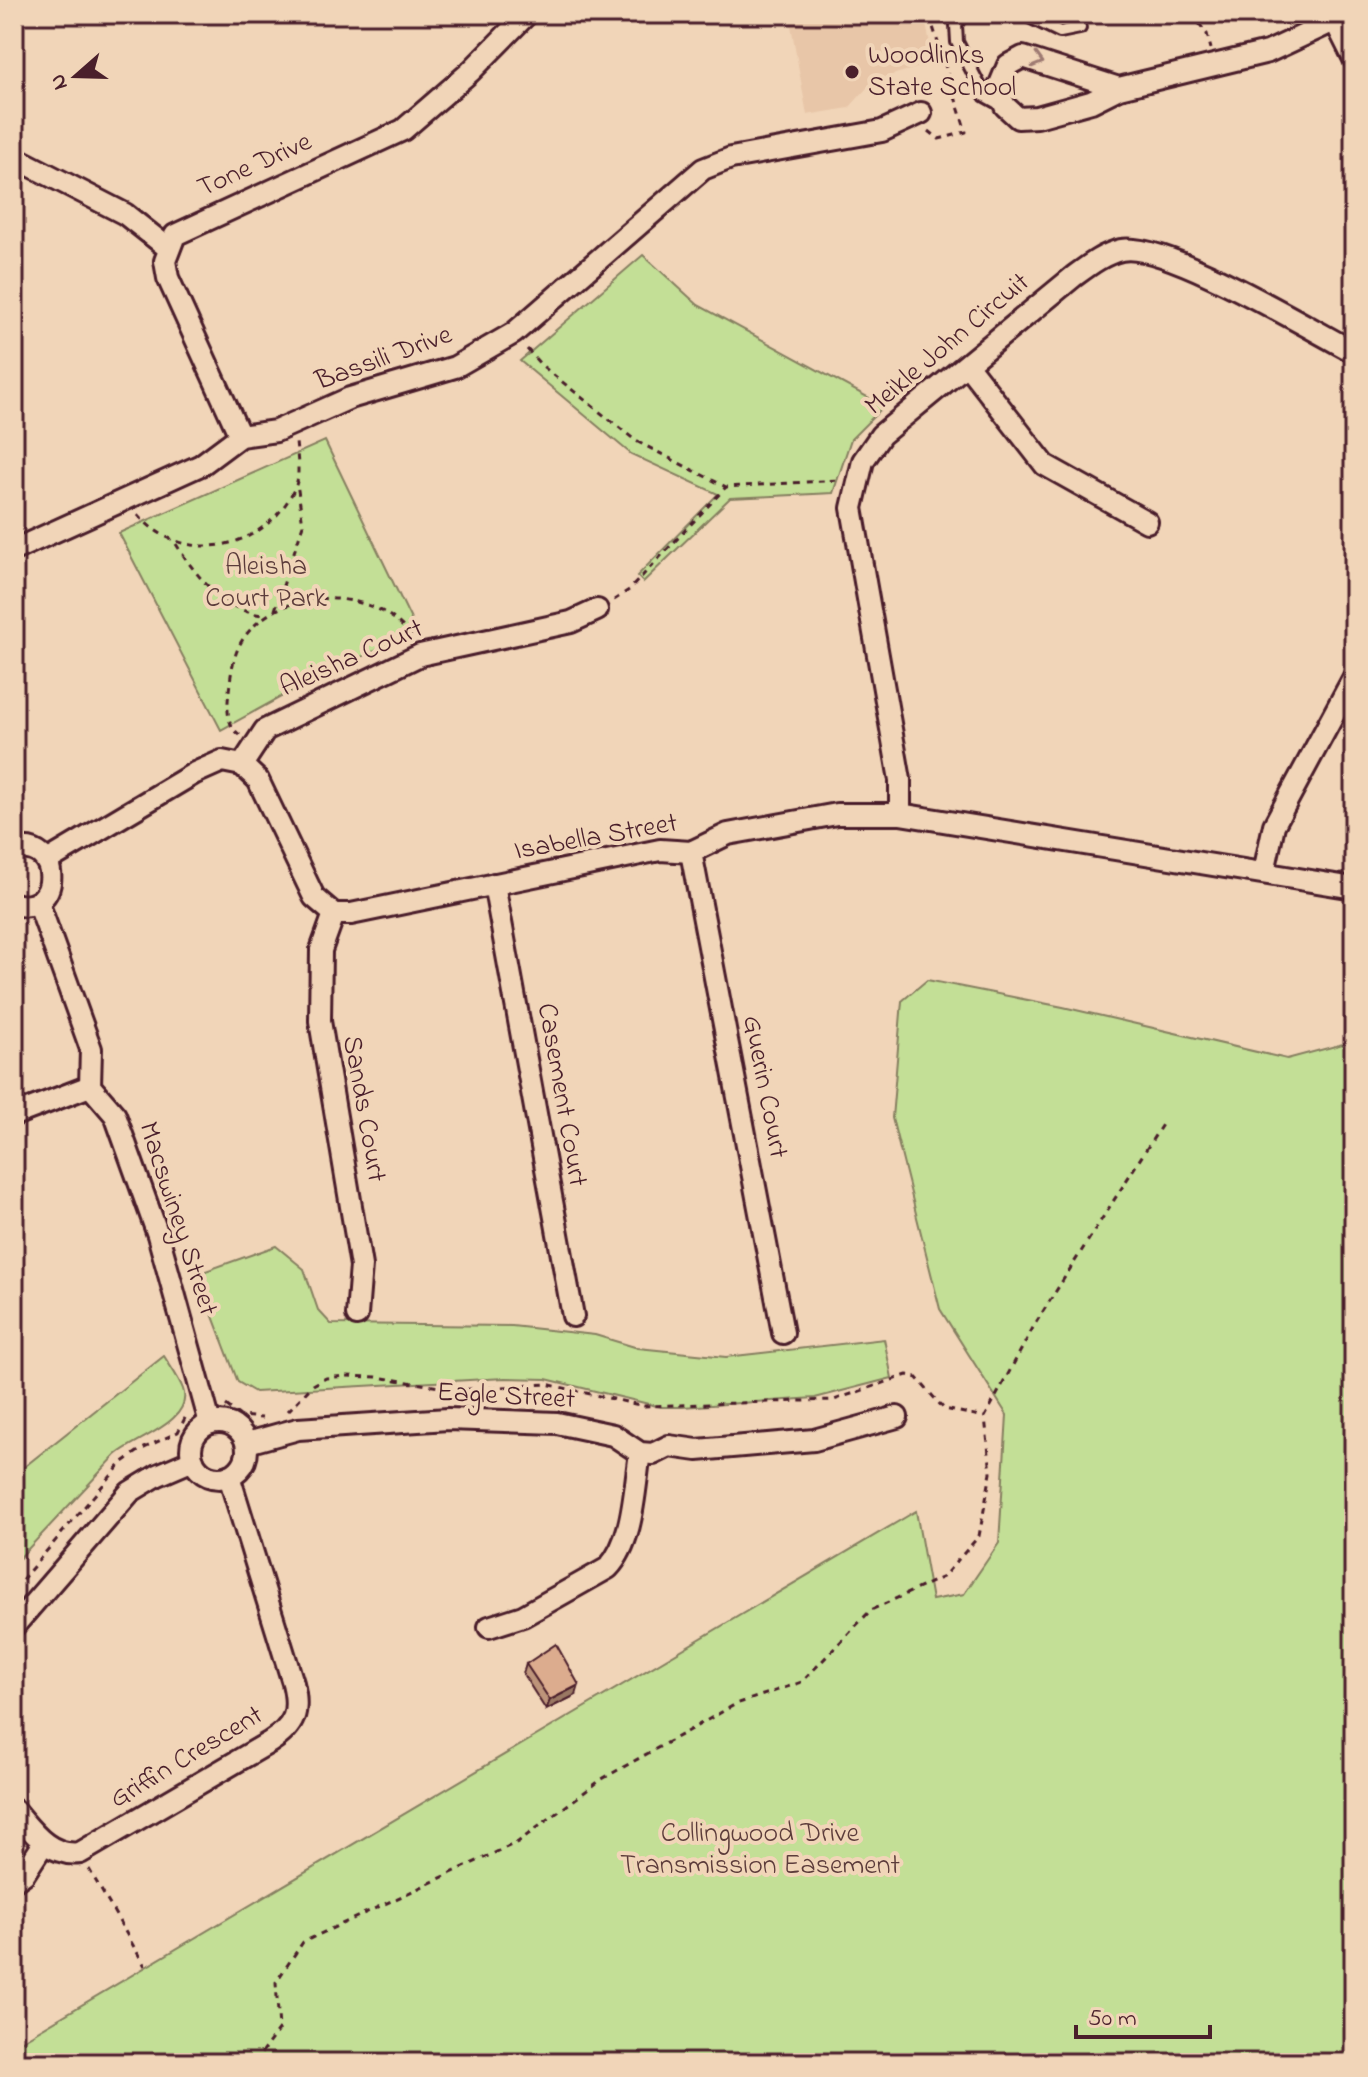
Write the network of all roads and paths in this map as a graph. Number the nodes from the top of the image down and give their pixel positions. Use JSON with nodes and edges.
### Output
{"nodes":[{"id":1,"x":527,"y":14,"type":"edge"},
{"id":2,"x":929,"y":14,"type":"edge"},
{"id":3,"x":963,"y":14,"type":"edge"},
{"id":4,"x":1023,"y":14,"type":"edge"},
{"id":5,"x":1192,"y":14,"type":"edge"},
{"id":6,"x":1343,"y":19,"type":"edge"},
{"id":7,"x":1080,"y":28,"type":"dead end"},
{"id":8,"x":1354,"y":59,"type":"edge"},
{"id":9,"x":1216,"y":67,"type":"junction"},
{"id":10,"x":1119,"y":88,"type":"junction"},
{"id":11,"x":1005,"y":106,"type":"junction"},
{"id":12,"x":921,"y":113,"type":"joint"},
{"id":13,"x":14,"y":157,"type":"edge"},
{"id":14,"x":168,"y":248,"type":"junction"},
{"id":15,"x":514,"y":333,"type":"junction"},
{"id":16,"x":1354,"y":352,"type":"edge"},
{"id":17,"x":968,"y":366,"type":"junction"},
{"id":18,"x":289,"y":426,"type":"junction"},
{"id":19,"x":240,"y":436,"type":"junction"},
{"id":20,"x":856,"y":479,"type":"junction"},
{"id":21,"x":297,"y":483,"type":"junction"},
{"id":22,"x":726,"y":487,"type":"junction"},
{"id":23,"x":130,"y":498,"type":"junction"},
{"id":24,"x":1147,"y":522,"type":"dead end"},
{"id":25,"x":176,"y":544,"type":"junction"},
{"id":26,"x":14,"y":550,"type":"edge"},
{"id":27,"x":275,"y":610,"type":"junction"},
{"id":28,"x":597,"y":610,"type":"joint"},
{"id":29,"x":265,"y":615,"type":"junction"},
{"id":30,"x":420,"y":655,"type":"junction"},
{"id":31,"x":1354,"y":677,"type":"edge"},
{"id":32,"x":253,"y":745,"type":"junction"},
{"id":33,"x":242,"y":765,"type":"junction"},
{"id":34,"x":900,"y":814,"type":"junction"},
{"id":35,"x":14,"y":850,"type":"edge"},
{"id":36,"x":691,"y":852,"type":"junction"},
{"id":37,"x":47,"y":861,"type":"junction"},
{"id":38,"x":1264,"y":872,"type":"junction"},
{"id":39,"x":494,"y":884,"type":"junction"},
{"id":40,"x":1354,"y":888,"type":"edge"},
{"id":41,"x":38,"y":902,"type":"junction"},
{"id":42,"x":14,"y":904,"type":"edge"},
{"id":43,"x":334,"y":914,"type":"junction"},
{"id":44,"x":90,"y":1086,"type":"junction"},
{"id":45,"x":14,"y":1115,"type":"edge"},
{"id":46,"x":1163,"y":1123,"type":"dead end"},
{"id":47,"x":357,"y":1315,"type":"dead end"},
{"id":48,"x":573,"y":1316,"type":"dead end"},
{"id":49,"x":783,"y":1333,"type":"dead end"},
{"id":50,"x":885,"y":1384,"type":"dead end"},
{"id":51,"x":897,"y":1417,"type":"dead end"},
{"id":52,"x":985,"y":1417,"type":"junction"},
{"id":53,"x":210,"y":1423,"type":"junction"},
{"id":54,"x":247,"y":1443,"type":"junction"},
{"id":55,"x":640,"y":1453,"type":"junction"},
{"id":56,"x":193,"y":1460,"type":"junction"},
{"id":57,"x":229,"y":1476,"type":"junction"},
{"id":58,"x":14,"y":1626,"type":"edge"},
{"id":59,"x":489,"y":1627,"type":"dead end"},
{"id":60,"x":14,"y":1810,"type":"edge"},
{"id":61,"x":44,"y":1843,"type":"junction"},
{"id":62,"x":80,"y":1853,"type":"junction"},
{"id":63,"x":14,"y":1881,"type":"edge"},
{"id":64,"x":145,"y":1966,"type":"dead end"},
{"id":65,"x":254,"y":2063,"type":"edge"}],
"edges":[{"from":1,"to":14,"type":"street","name":"Tone Drive"},
{"from":2,"to":12,"type":"path"},
{"from":3,"to":11,"type":"lane"},
{"from":4,"to":7,"type":"lane"},
{"from":5,"to":9,"type":"path"},
{"from":6,"to":8,"type":"street"},
{"from":6,"to":9,"type":"street"},
{"from":9,"to":10,"type":"street"},
{"from":10,"to":11,"type":"street"},
{"from":11,"to":10,"type":"street","one_way":true},
{"from":12,"to":15,"type":"street","name":"Bassili Drive"},
{"from":13,"to":14,"type":"street"},
{"from":14,"to":19,"type":"street"},
{"from":15,"to":18,"type":"street","name":"Bassili Drive"},
{"from":15,"to":22,"type":"path"},
{"from":16,"to":17,"type":"street","name":"Meikle John Circuit"},
{"from":17,"to":20,"type":"street","name":"Meikle John Circuit"},
{"from":17,"to":24,"type":"street"},
{"from":18,"to":19,"type":"street","name":"Bassili Drive"},
{"from":18,"to":21,"type":"path"},
{"from":19,"to":23,"type":"street","name":"Bassili Drive"},
{"from":20,"to":22,"type":"path"},
{"from":20,"to":34,"type":"street","name":"Meikle John Circuit"},
{"from":21,"to":25,"type":"path"},
{"from":21,"to":27,"type":"path"},
{"from":22,"to":28,"type":"path"},
{"from":23,"to":25,"type":"path"},
{"from":23,"to":26,"type":"street","name":"Bassili Drive"},
{"from":25,"to":29,"type":"path"},
{"from":27,"to":29,"type":"path"},
{"from":27,"to":30,"type":"path"},
{"from":28,"to":30,"type":"street","name":"Aleisha Court"},
{"from":29,"to":32,"type":"path"},
{"from":30,"to":32,"type":"street","name":"Aleisha Court"},
{"from":31,"to":38,"type":"street"},
{"from":32,"to":33,"type":"street","name":"Aleisha Court"},
{"from":33,"to":37,"type":"street"},
{"from":33,"to":43,"type":"street"},
{"from":34,"to":36,"type":"street","name":"Isabella Street"},
{"from":34,"to":38,"type":"street","name":"Isabella Street"},
{"from":35,"to":37,"type":"street"},
{"from":36,"to":39,"type":"street","name":"Isabella Street"},
{"from":36,"to":49,"type":"street","name":"Guerin Court"},
{"from":37,"to":41,"type":"street"},
{"from":38,"to":40,"type":"street","name":"Isabella Street"},
{"from":39,"to":43,"type":"street","name":"Isabella Street"},
{"from":39,"to":48,"type":"street","name":"Casement Court"},
{"from":41,"to":42,"type":"street"},
{"from":41,"to":44,"type":"street"},
{"from":43,"to":47,"type":"street","name":"Sands Court"},
{"from":44,"to":45,"type":"street"},
{"from":44,"to":53,"type":"street","name":"Macswiney Street"},
{"from":46,"to":52,"type":"path"},
{"from":50,"to":52,"type":"path"},
{"from":51,"to":55,"type":"street"},
{"from":52,"to":65,"type":"path"},
{"from":53,"to":54,"type":"street"},
{"from":53,"to":56,"type":"street"},
{"from":54,"to":55,"type":"street","name":"Eagle Street"},
{"from":54,"to":57,"type":"street"},
{"from":55,"to":59,"type":"street"},
{"from":56,"to":57,"type":"street"},
{"from":56,"to":58,"type":"street"},
{"from":57,"to":62,"type":"street","name":"Griffin Crescent"},
{"from":60,"to":61,"type":"street"},
{"from":61,"to":62,"type":"street"},
{"from":61,"to":63,"type":"street"},
{"from":62,"to":64,"type":"path"}]}
